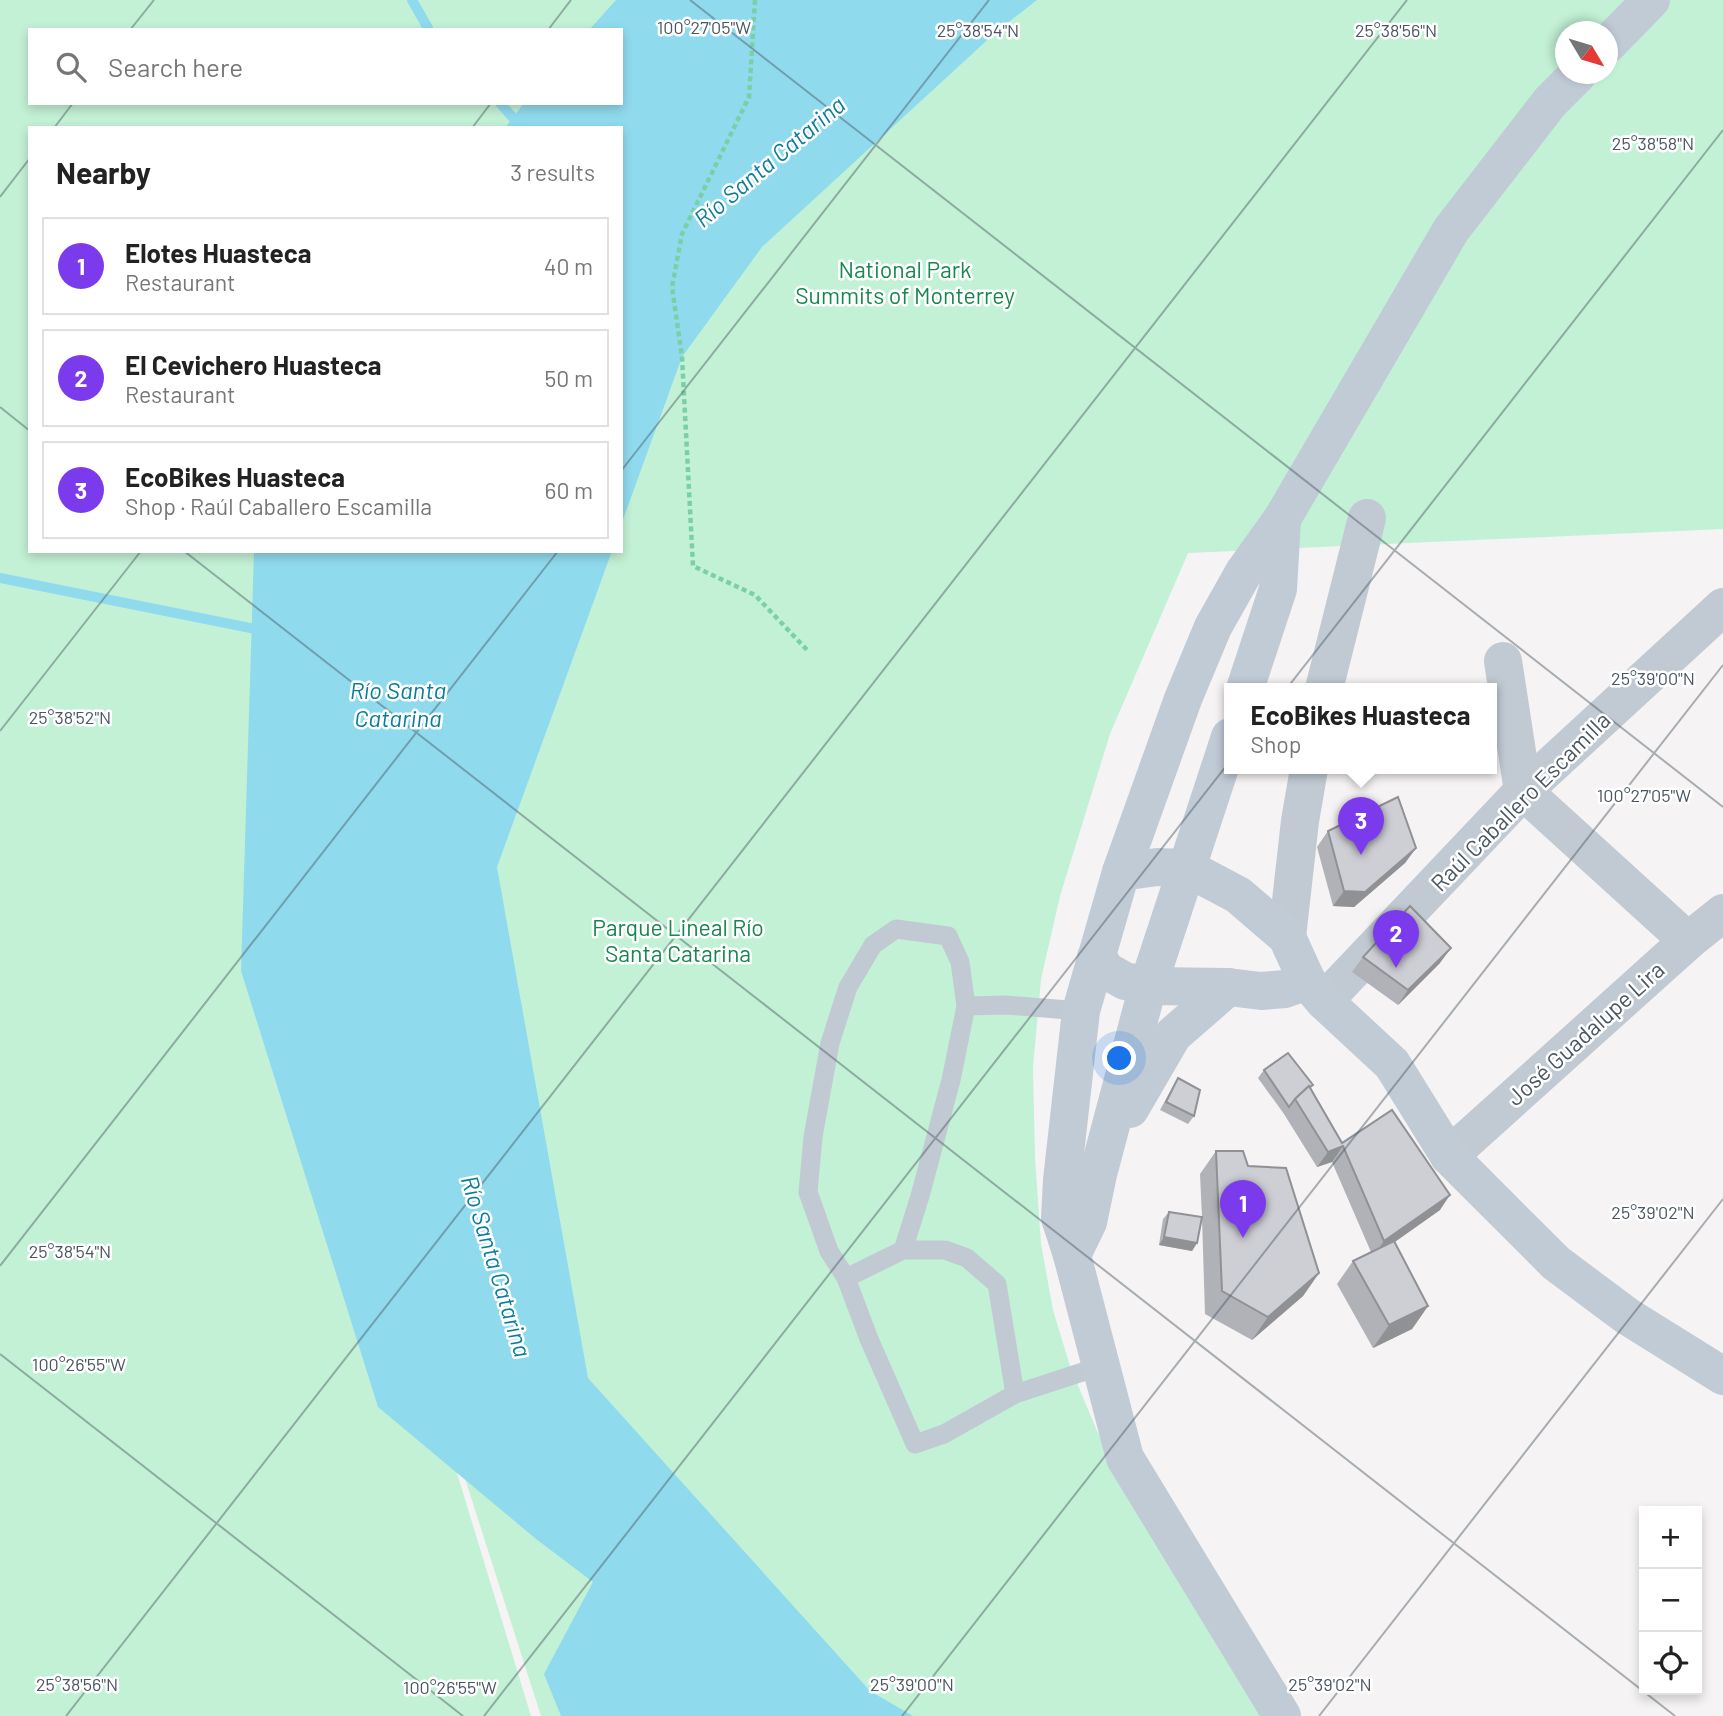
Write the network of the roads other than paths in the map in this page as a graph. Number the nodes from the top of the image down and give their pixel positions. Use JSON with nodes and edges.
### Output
{"nodes":[{"id":1,"x":1651,"y":0,"type":"edge"},
{"id":2,"x":1618,"y":34,"type":"edge"},
{"id":3,"x":1568,"y":84,"type":"edge"},
{"id":4,"x":1367,"y":518,"type":"dead end"},
{"id":5,"x":1282,"y":519,"type":"junction"},
{"id":6,"x":1723,"y":607,"type":"edge"},
{"id":7,"x":1503,"y":662,"type":"dead end"},
{"id":8,"x":1247,"y":683,"type":"edge"},
{"id":9,"x":1326,"y":683,"type":"edge"},
{"id":10,"x":1224,"y":755,"type":"edge"},
{"id":11,"x":1308,"y":774,"type":"edge"},
{"id":12,"x":1523,"y":791,"type":"junction"},
{"id":13,"x":1187,"y":869,"type":"junction"},
{"id":14,"x":1121,"y":872,"type":"junction"},
{"id":15,"x":1723,"y":913,"type":"edge"},
{"id":16,"x":1287,"y":937,"type":"junction"},
{"id":17,"x":1688,"y":941,"type":"junction"},
{"id":18,"x":1096,"y":957,"type":"junction"},
{"id":19,"x":1148,"y":986,"type":"junction"},
{"id":20,"x":1228,"y":987,"type":"junction"},
{"id":21,"x":1315,"y":991,"type":"junction"},
{"id":22,"x":966,"y":1006,"type":"junction"},
{"id":23,"x":1081,"y":1011,"type":"junction"},
{"id":24,"x":1136,"y":1031,"type":"junction"},
{"id":25,"x":1449,"y":1156,"type":"junction"},
{"id":26,"x":1098,"y":1174,"type":"junction"},
{"id":27,"x":903,"y":1250,"type":"junction"},
{"id":28,"x":1072,"y":1255,"type":"junction"},
{"id":29,"x":846,"y":1279,"type":"junction"},
{"id":30,"x":1101,"y":1366,"type":"junction"},
{"id":31,"x":1723,"y":1376,"type":"edge"},
{"id":32,"x":1015,"y":1394,"type":"junction"},
{"id":33,"x":1282,"y":1716,"type":"edge"}],
"edges":[{"from":1,"to":2,"type":"main road"},
{"from":3,"to":5,"type":"main road"},
{"from":4,"to":9,"type":"street"},
{"from":5,"to":8,"type":"main road"},
{"from":5,"to":14,"type":"main road"},
{"from":6,"to":12,"type":"street","name":"Raúl Caballero Escamilla"},
{"from":7,"to":12,"type":"street"},
{"from":10,"to":13,"type":"main road"},
{"from":11,"to":16,"type":"street"},
{"from":12,"to":17,"type":"street"},
{"from":12,"to":21,"type":"street","name":"Raúl Caballero Escamilla"},
{"from":13,"to":14,"type":"main road"},
{"from":13,"to":16,"type":"main road"},
{"from":13,"to":19,"type":"main road"},
{"from":14,"to":18,"type":"main road"},
{"from":15,"to":17,"type":"street","name":"José Guadalupe Lira"},
{"from":16,"to":21,"type":"main road"},
{"from":17,"to":25,"type":"street","name":"José Guadalupe Lira"},
{"from":18,"to":19,"type":"main road"},
{"from":18,"to":23,"type":"main road"},
{"from":19,"to":20,"type":"main road"},
{"from":19,"to":24,"type":"main road"},
{"from":20,"to":21,"type":"main road"},
{"from":20,"to":26,"type":"main road"},
{"from":21,"to":25,"type":"main road"},
{"from":22,"to":23,"type":"lane"},
{"from":22,"to":27,"type":"lane"},
{"from":22,"to":29,"type":"lane"},
{"from":23,"to":24,"type":"main road"},
{"from":23,"to":28,"type":"main road"},
{"from":24,"to":26,"type":"main road"},
{"from":25,"to":31,"type":"main road"},
{"from":26,"to":28,"type":"main road"},
{"from":27,"to":29,"type":"lane"},
{"from":27,"to":32,"type":"lane"},
{"from":28,"to":30,"type":"main road"},
{"from":29,"to":32,"type":"lane"},
{"from":30,"to":32,"type":"lane"},
{"from":30,"to":33,"type":"main road"}]}
